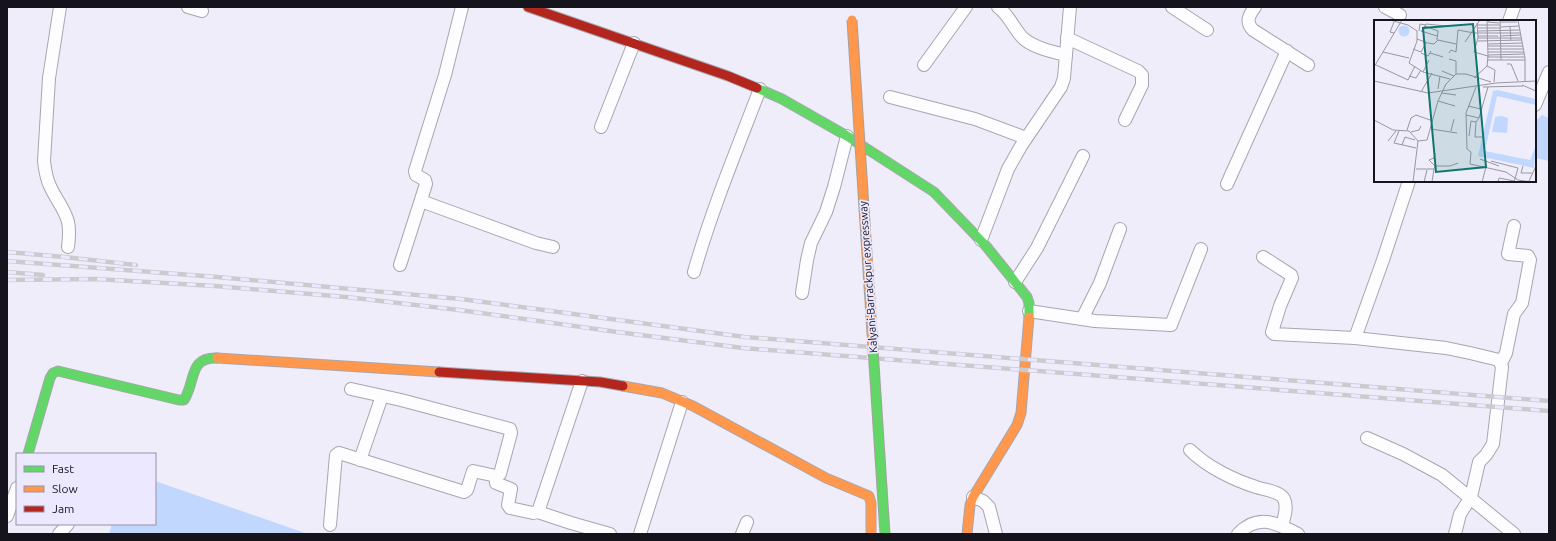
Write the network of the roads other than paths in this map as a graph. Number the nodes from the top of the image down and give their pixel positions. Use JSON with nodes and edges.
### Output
{"nodes":[{"id":1,"x":60,"y":7,"type":"edge"},
{"id":2,"x":188,"y":7,"type":"edge"},
{"id":3,"x":462,"y":7,"type":"edge"},
{"id":4,"x":528,"y":7,"type":"edge"},
{"id":5,"x":966,"y":7,"type":"edge"},
{"id":6,"x":998,"y":7,"type":"edge"},
{"id":7,"x":1070,"y":7,"type":"edge"},
{"id":8,"x":1172,"y":7,"type":"edge"},
{"id":9,"x":1255,"y":7,"type":"edge"},
{"id":10,"x":1385,"y":7,"type":"edge"},
{"id":11,"x":1514,"y":7,"type":"edge"},
{"id":12,"x":555,"y":11,"type":"edge"},
{"id":13,"x":202,"y":12,"type":"dead end"},
{"id":14,"x":1401,"y":14,"type":"edge"},
{"id":15,"x":852,"y":20,"type":"dead end"},
{"id":16,"x":1509,"y":20,"type":"edge"},
{"id":17,"x":1207,"y":30,"type":"dead end"},
{"id":18,"x":1067,"y":38,"type":"junction"},
{"id":19,"x":634,"y":44,"type":"junction"},
{"id":20,"x":1287,"y":51,"type":"junction"},
{"id":21,"x":1066,"y":56,"type":"junction"},
{"id":22,"x":924,"y":65,"type":"dead end"},
{"id":23,"x":1308,"y":65,"type":"dead end"},
{"id":24,"x":1549,"y":72,"type":"edge"},
{"id":25,"x":760,"y":89,"type":"junction"},
{"id":26,"x":890,"y":97,"type":"dead end"},
{"id":27,"x":1536,"y":103,"type":"edge"},
{"id":28,"x":1125,"y":120,"type":"dead end"},
{"id":29,"x":601,"y":127,"type":"dead end"},
{"id":30,"x":847,"y":136,"type":"junction"},
{"id":31,"x":1026,"y":138,"type":"junction"},
{"id":32,"x":1083,"y":156,"type":"dead end"},
{"id":33,"x":1409,"y":182,"type":"edge"},
{"id":34,"x":1228,"y":184,"type":"dead end"},
{"id":35,"x":421,"y":201,"type":"junction"},
{"id":36,"x":1514,"y":226,"type":"dead end"},
{"id":37,"x":1120,"y":229,"type":"dead end"},
{"id":38,"x":981,"y":240,"type":"junction"},
{"id":39,"x":68,"y":247,"type":"dead end"},
{"id":40,"x":553,"y":247,"type":"dead end"},
{"id":41,"x":1201,"y":249,"type":"dead end"},
{"id":42,"x":1263,"y":257,"type":"dead end"},
{"id":43,"x":400,"y":265,"type":"dead end"},
{"id":44,"x":694,"y":272,"type":"dead end"},
{"id":45,"x":1015,"y":282,"type":"junction"},
{"id":46,"x":802,"y":293,"type":"dead end"},
{"id":47,"x":1029,"y":311,"type":"junction"},
{"id":48,"x":1082,"y":319,"type":"junction"},
{"id":49,"x":1355,"y":338,"type":"junction"},
{"id":50,"x":1501,"y":363,"type":"junction"},
{"id":51,"x":582,"y":381,"type":"junction"},
{"id":52,"x":351,"y":389,"type":"dead end"},
{"id":53,"x":382,"y":396,"type":"junction"},
{"id":54,"x":682,"y":402,"type":"junction"},
{"id":55,"x":1367,"y":438,"type":"dead end"},
{"id":56,"x":1190,"y":450,"type":"dead end"},
{"id":57,"x":28,"y":453,"type":"edge"},
{"id":58,"x":360,"y":460,"type":"junction"},
{"id":59,"x":496,"y":477,"type":"junction"},
{"id":60,"x":16,"y":491,"type":"edge"},
{"id":61,"x":973,"y":497,"type":"junction"},
{"id":62,"x":1471,"y":497,"type":"junction"},
{"id":63,"x":538,"y":512,"type":"junction"},
{"id":64,"x":7,"y":516,"type":"edge"},
{"id":65,"x":747,"y":522,"type":"dead end"},
{"id":66,"x":67,"y":525,"type":"edge"},
{"id":67,"x":330,"y":525,"type":"dead end"},
{"id":68,"x":1282,"y":526,"type":"junction"},
{"id":69,"x":59,"y":534,"type":"edge"},
{"id":70,"x":610,"y":534,"type":"edge"},
{"id":71,"x":640,"y":534,"type":"edge"},
{"id":72,"x":742,"y":534,"type":"edge"},
{"id":73,"x":871,"y":534,"type":"edge"},
{"id":74,"x":885,"y":534,"type":"edge"},
{"id":75,"x":968,"y":534,"type":"edge"},
{"id":76,"x":996,"y":534,"type":"edge"},
{"id":77,"x":1238,"y":534,"type":"edge"},
{"id":78,"x":1298,"y":534,"type":"edge"},
{"id":79,"x":1455,"y":534,"type":"edge"},
{"id":80,"x":1514,"y":534,"type":"edge"}],
"edges":[{"from":1,"to":39,"type":"street"},
{"from":2,"to":13,"type":"street"},
{"from":3,"to":35,"type":"street"},
{"from":4,"to":12,"type":"main road"},
{"from":5,"to":22,"type":"street"},
{"from":6,"to":21,"type":"street"},
{"from":7,"to":18,"type":"street"},
{"from":8,"to":17,"type":"street"},
{"from":9,"to":20,"type":"street"},
{"from":10,"to":14,"type":"street"},
{"from":11,"to":16,"type":"street"},
{"from":12,"to":19,"type":"main road"},
{"from":15,"to":74,"type":"main road","name":"Kalyani-Barrackpur expressway","bridge":true},
{"from":18,"to":21,"type":"street"},
{"from":18,"to":28,"type":"street"},
{"from":19,"to":25,"type":"main road"},
{"from":19,"to":29,"type":"street"},
{"from":20,"to":23,"type":"street"},
{"from":20,"to":34,"type":"street"},
{"from":21,"to":31,"type":"street"},
{"from":24,"to":27,"type":"street"},
{"from":25,"to":30,"type":"main road"},
{"from":25,"to":44,"type":"street"},
{"from":26,"to":31,"type":"street"},
{"from":30,"to":38,"type":"main road"},
{"from":30,"to":46,"type":"street"},
{"from":31,"to":38,"type":"street"},
{"from":32,"to":45,"type":"street"},
{"from":33,"to":49,"type":"street"},
{"from":35,"to":40,"type":"street"},
{"from":35,"to":43,"type":"street"},
{"from":36,"to":50,"type":"street"},
{"from":37,"to":48,"type":"street"},
{"from":38,"to":45,"type":"main road"},
{"from":41,"to":48,"type":"street"},
{"from":42,"to":49,"type":"street"},
{"from":45,"to":47,"type":"main road"},
{"from":47,"to":48,"type":"street"},
{"from":47,"to":61,"type":"main road"},
{"from":49,"to":50,"type":"street"},
{"from":50,"to":62,"type":"street"},
{"from":51,"to":54,"type":"main road"},
{"from":51,"to":57,"type":"main road"},
{"from":51,"to":63,"type":"street"},
{"from":52,"to":53,"type":"street"},
{"from":53,"to":58,"type":"street"},
{"from":53,"to":59,"type":"street"},
{"from":54,"to":71,"type":"street"},
{"from":54,"to":73,"type":"main road"},
{"from":55,"to":62,"type":"street"},
{"from":56,"to":68,"type":"street"},
{"from":58,"to":59,"type":"street"},
{"from":58,"to":67,"type":"street"},
{"from":59,"to":63,"type":"street"},
{"from":60,"to":64,"type":"street"},
{"from":61,"to":75,"type":"main road"},
{"from":61,"to":76,"type":"street"},
{"from":62,"to":79,"type":"street"},
{"from":62,"to":80,"type":"street"},
{"from":63,"to":70,"type":"street"},
{"from":65,"to":72,"type":"street"},
{"from":66,"to":69,"type":"street"},
{"from":68,"to":77,"type":"street"},
{"from":68,"to":78,"type":"street"}]}
